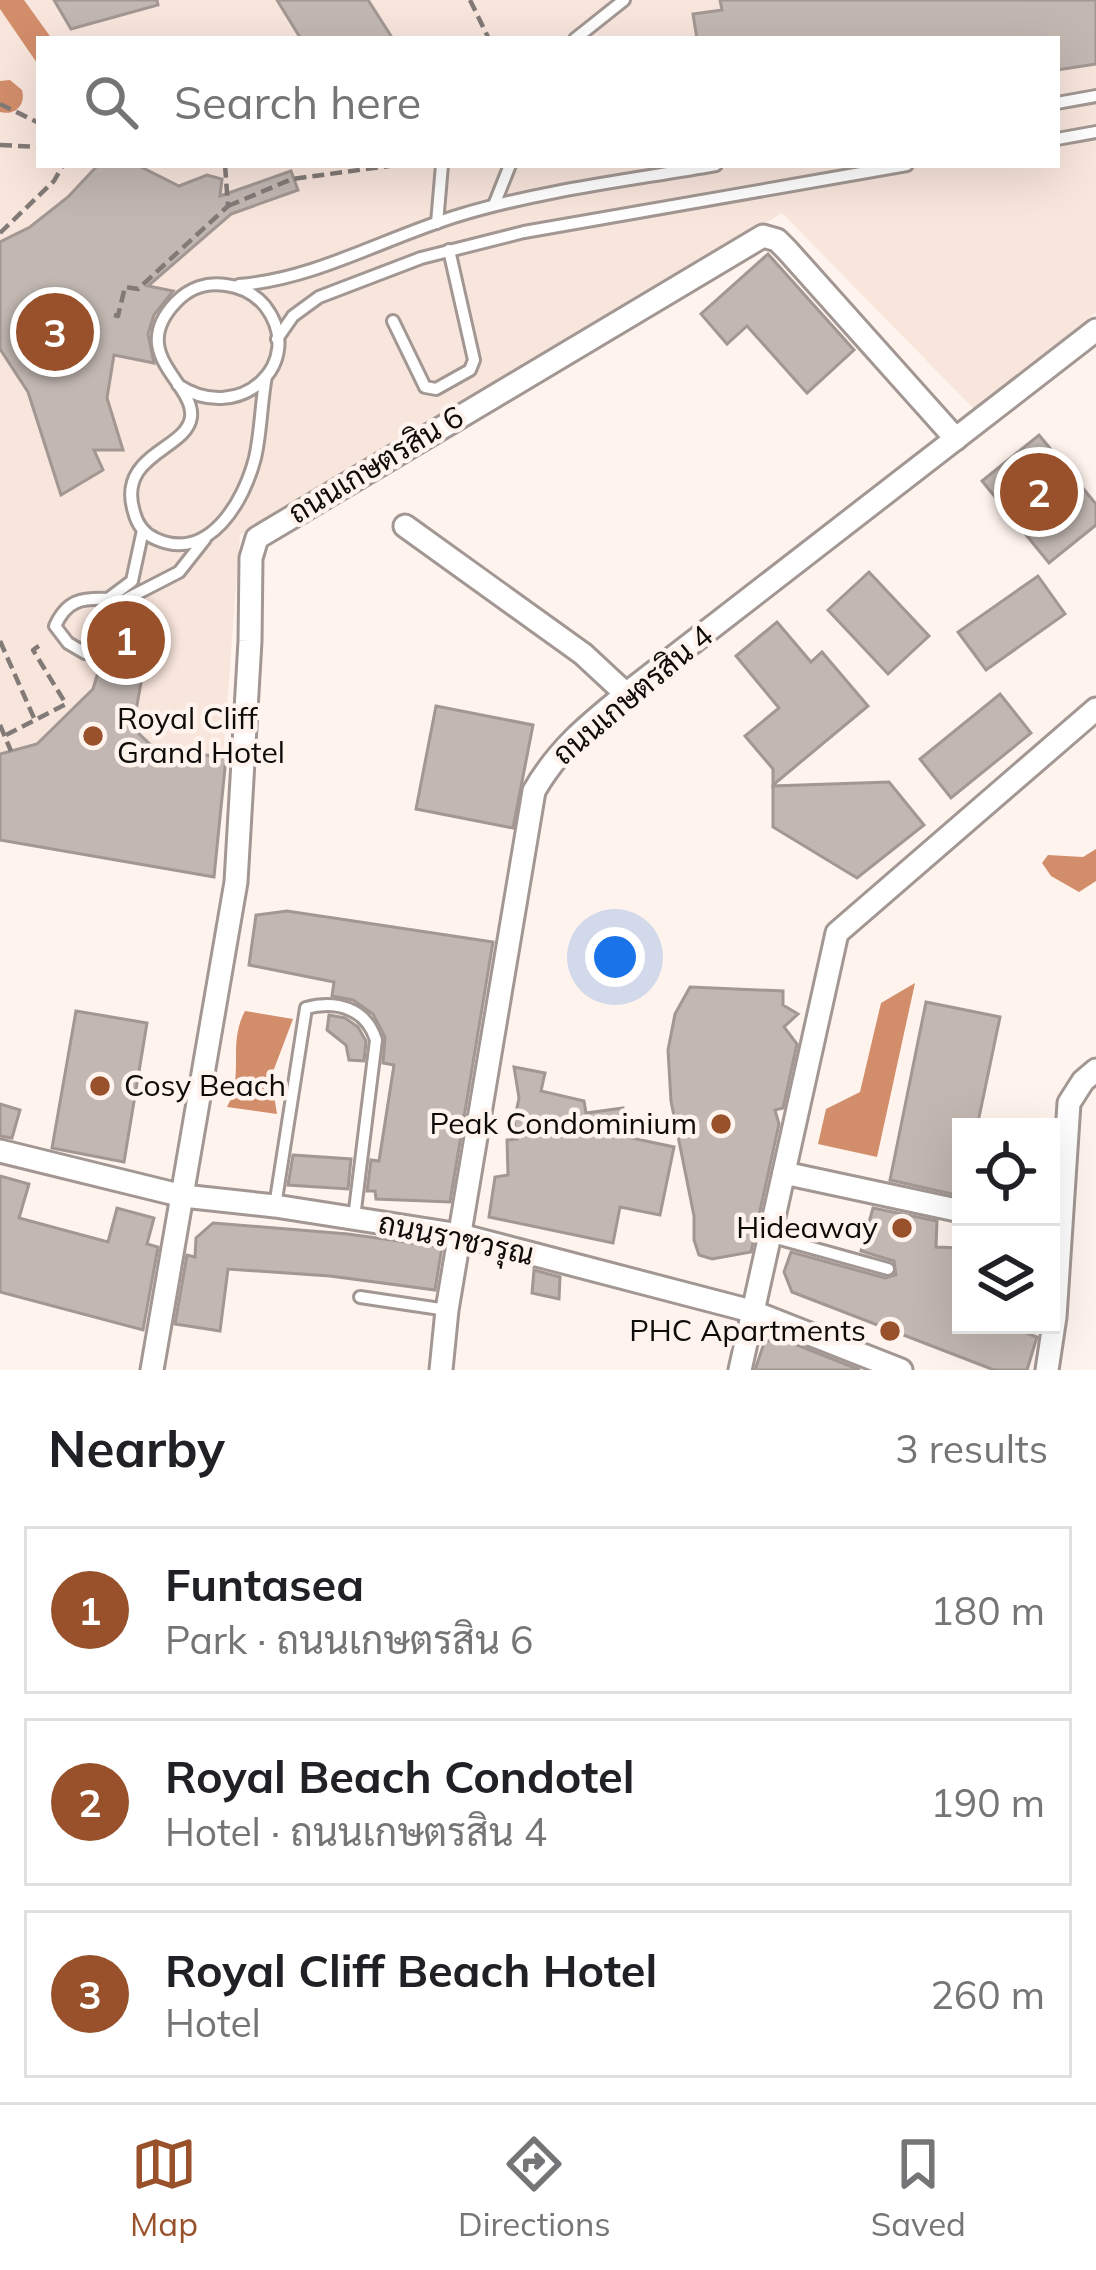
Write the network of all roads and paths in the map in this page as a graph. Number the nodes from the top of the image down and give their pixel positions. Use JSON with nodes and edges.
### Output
{"nodes":[{"id":1,"x":470,"y":0,"type":"edge"},
{"id":2,"x":624,"y":0,"type":"edge"},
{"id":3,"x":488,"y":36,"type":"edge"},
{"id":4,"x":579,"y":36,"type":"edge"},
{"id":5,"x":1096,"y":96,"type":"edge"},
{"id":6,"x":1060,"y":102,"type":"edge"},
{"id":7,"x":0,"y":104,"type":"edge"},
{"id":8,"x":36,"y":122,"type":"edge"},
{"id":9,"x":1096,"y":132,"type":"edge"},
{"id":10,"x":1060,"y":138,"type":"edge"},
{"id":11,"x":0,"y":145,"type":"edge"},
{"id":12,"x":36,"y":147,"type":"edge"},
{"id":13,"x":61,"y":168,"type":"edge"},
{"id":14,"x":225,"y":168,"type":"edge"},
{"id":15,"x":374,"y":168,"type":"edge"},
{"id":16,"x":442,"y":168,"type":"edge"},
{"id":17,"x":508,"y":168,"type":"edge"},
{"id":18,"x":699,"y":168,"type":"edge"},
{"id":19,"x":891,"y":168,"type":"edge"},
{"id":20,"x":494,"y":205,"type":"junction"},
{"id":21,"x":228,"y":206,"type":"junction"},
{"id":22,"x":437,"y":223,"type":"junction"},
{"id":23,"x":0,"y":233,"type":"edge"},
{"id":24,"x":449,"y":250,"type":"junction"},
{"id":25,"x":232,"y":285,"type":"junction"},
{"id":26,"x":114,"y":315,"type":"dead end"},
{"id":27,"x":393,"y":321,"type":"dead end"},
{"id":28,"x":1096,"y":330,"type":"edge"},
{"id":29,"x":277,"y":339,"type":"junction"},
{"id":30,"x":266,"y":376,"type":"junction"},
{"id":31,"x":178,"y":385,"type":"junction"},
{"id":32,"x":956,"y":439,"type":"junction"},
{"id":33,"x":405,"y":526,"type":"dead end"},
{"id":34,"x":143,"y":530,"type":"junction"},
{"id":35,"x":205,"y":539,"type":"junction"},
{"id":36,"x":0,"y":641,"type":"edge"},
{"id":37,"x":43,"y":643,"type":"dead end"},
{"id":38,"x":626,"y":694,"type":"junction"},
{"id":39,"x":1096,"y":710,"type":"edge"},
{"id":40,"x":35,"y":720,"type":"junction"},
{"id":41,"x":0,"y":725,"type":"edge"},
{"id":42,"x":7,"y":734,"type":"junction"},
{"id":43,"x":11,"y":752,"type":"dead end"},
{"id":44,"x":1096,"y":1070,"type":"edge"},
{"id":45,"x":1060,"y":1139,"type":"edge"},
{"id":46,"x":0,"y":1151,"type":"edge"},
{"id":47,"x":784,"y":1173,"type":"junction"},
{"id":48,"x":183,"y":1196,"type":"junction"},
{"id":49,"x":275,"y":1206,"type":"junction"},
{"id":50,"x":952,"y":1209,"type":"edge"},
{"id":51,"x":354,"y":1218,"type":"junction"},
{"id":52,"x":1056,"y":1226,"type":"edge"},
{"id":53,"x":460,"y":1235,"type":"junction"},
{"id":54,"x":769,"y":1236,"type":"junction"},
{"id":55,"x":888,"y":1269,"type":"dead end"},
{"id":56,"x":360,"y":1298,"type":"dead end"},
{"id":57,"x":447,"y":1310,"type":"junction"},
{"id":58,"x":751,"y":1311,"type":"junction"},
{"id":59,"x":152,"y":1370,"type":"edge"},
{"id":60,"x":441,"y":1370,"type":"edge"},
{"id":61,"x":740,"y":1370,"type":"edge"},
{"id":62,"x":901,"y":1370,"type":"edge"},
{"id":63,"x":1047,"y":1370,"type":"edge"}],
"edges":[{"from":1,"to":3,"type":"path"},
{"from":2,"to":4,"type":"lane"},
{"from":5,"to":6,"type":"lane"},
{"from":7,"to":8,"type":"path"},
{"from":9,"to":10,"type":"lane"},
{"from":11,"to":12,"type":"path"},
{"from":13,"to":23,"type":"path"},
{"from":14,"to":21,"type":"path"},
{"from":15,"to":21,"type":"path"},
{"from":16,"to":22,"type":"lane"},
{"from":17,"to":20,"type":"lane"},
{"from":18,"to":20,"type":"lane"},
{"from":19,"to":24,"type":"lane"},
{"from":20,"to":22,"type":"lane"},
{"from":21,"to":26,"type":"path"},
{"from":22,"to":25,"type":"lane"},
{"from":24,"to":27,"type":"lane"},
{"from":24,"to":29,"type":"lane"},
{"from":25,"to":29,"type":"lane"},
{"from":25,"to":31,"type":"lane"},
{"from":28,"to":32,"type":"street","name":"ถนนเกษตรสิน 4"},
{"from":29,"to":30,"type":"lane"},
{"from":30,"to":31,"type":"lane"},
{"from":30,"to":35,"type":"lane"},
{"from":31,"to":34,"type":"lane"},
{"from":32,"to":38,"type":"street","name":"ถนนเกษตรสิน 4"},
{"from":32,"to":48,"type":"street","name":"ถนนเกษตรสิน 6"},
{"from":33,"to":38,"type":"street"},
{"from":34,"to":35,"type":"lane"},
{"from":34,"to":35,"type":"lane"},
{"from":36,"to":40,"type":"path"},
{"from":37,"to":40,"type":"path"},
{"from":38,"to":53,"type":"street","name":"ถนนเกษตรสิน 4"},
{"from":39,"to":47,"type":"street"},
{"from":40,"to":42,"type":"path"},
{"from":41,"to":42,"type":"path"},
{"from":42,"to":43,"type":"path"},
{"from":44,"to":45,"type":"street"},
{"from":46,"to":48,"type":"street","name":"ถนนราชวรุณ"},
{"from":47,"to":50,"type":"street"},
{"from":47,"to":54,"type":"street"},
{"from":48,"to":49,"type":"street","name":"ถนนราชวรุณ"},
{"from":48,"to":59,"type":"street"},
{"from":49,"to":51,"type":"street","name":"ถนนราชวรุณ"},
{"from":49,"to":51,"type":"lane"},
{"from":51,"to":53,"type":"street","name":"ถนนราชวรุณ"},
{"from":52,"to":63,"type":"street"},
{"from":53,"to":57,"type":"street","name":"ถนนเกษตรสิน 4"},
{"from":53,"to":58,"type":"street","name":"ถนนราชวรุณ"},
{"from":54,"to":55,"type":"lane"},
{"from":54,"to":58,"type":"street"},
{"from":56,"to":57,"type":"lane"},
{"from":57,"to":60,"type":"street","name":"ถนนเกษตรสิน 4"},
{"from":58,"to":61,"type":"street"},
{"from":58,"to":62,"type":"street","name":"ถนนราชวรุณ"}]}
